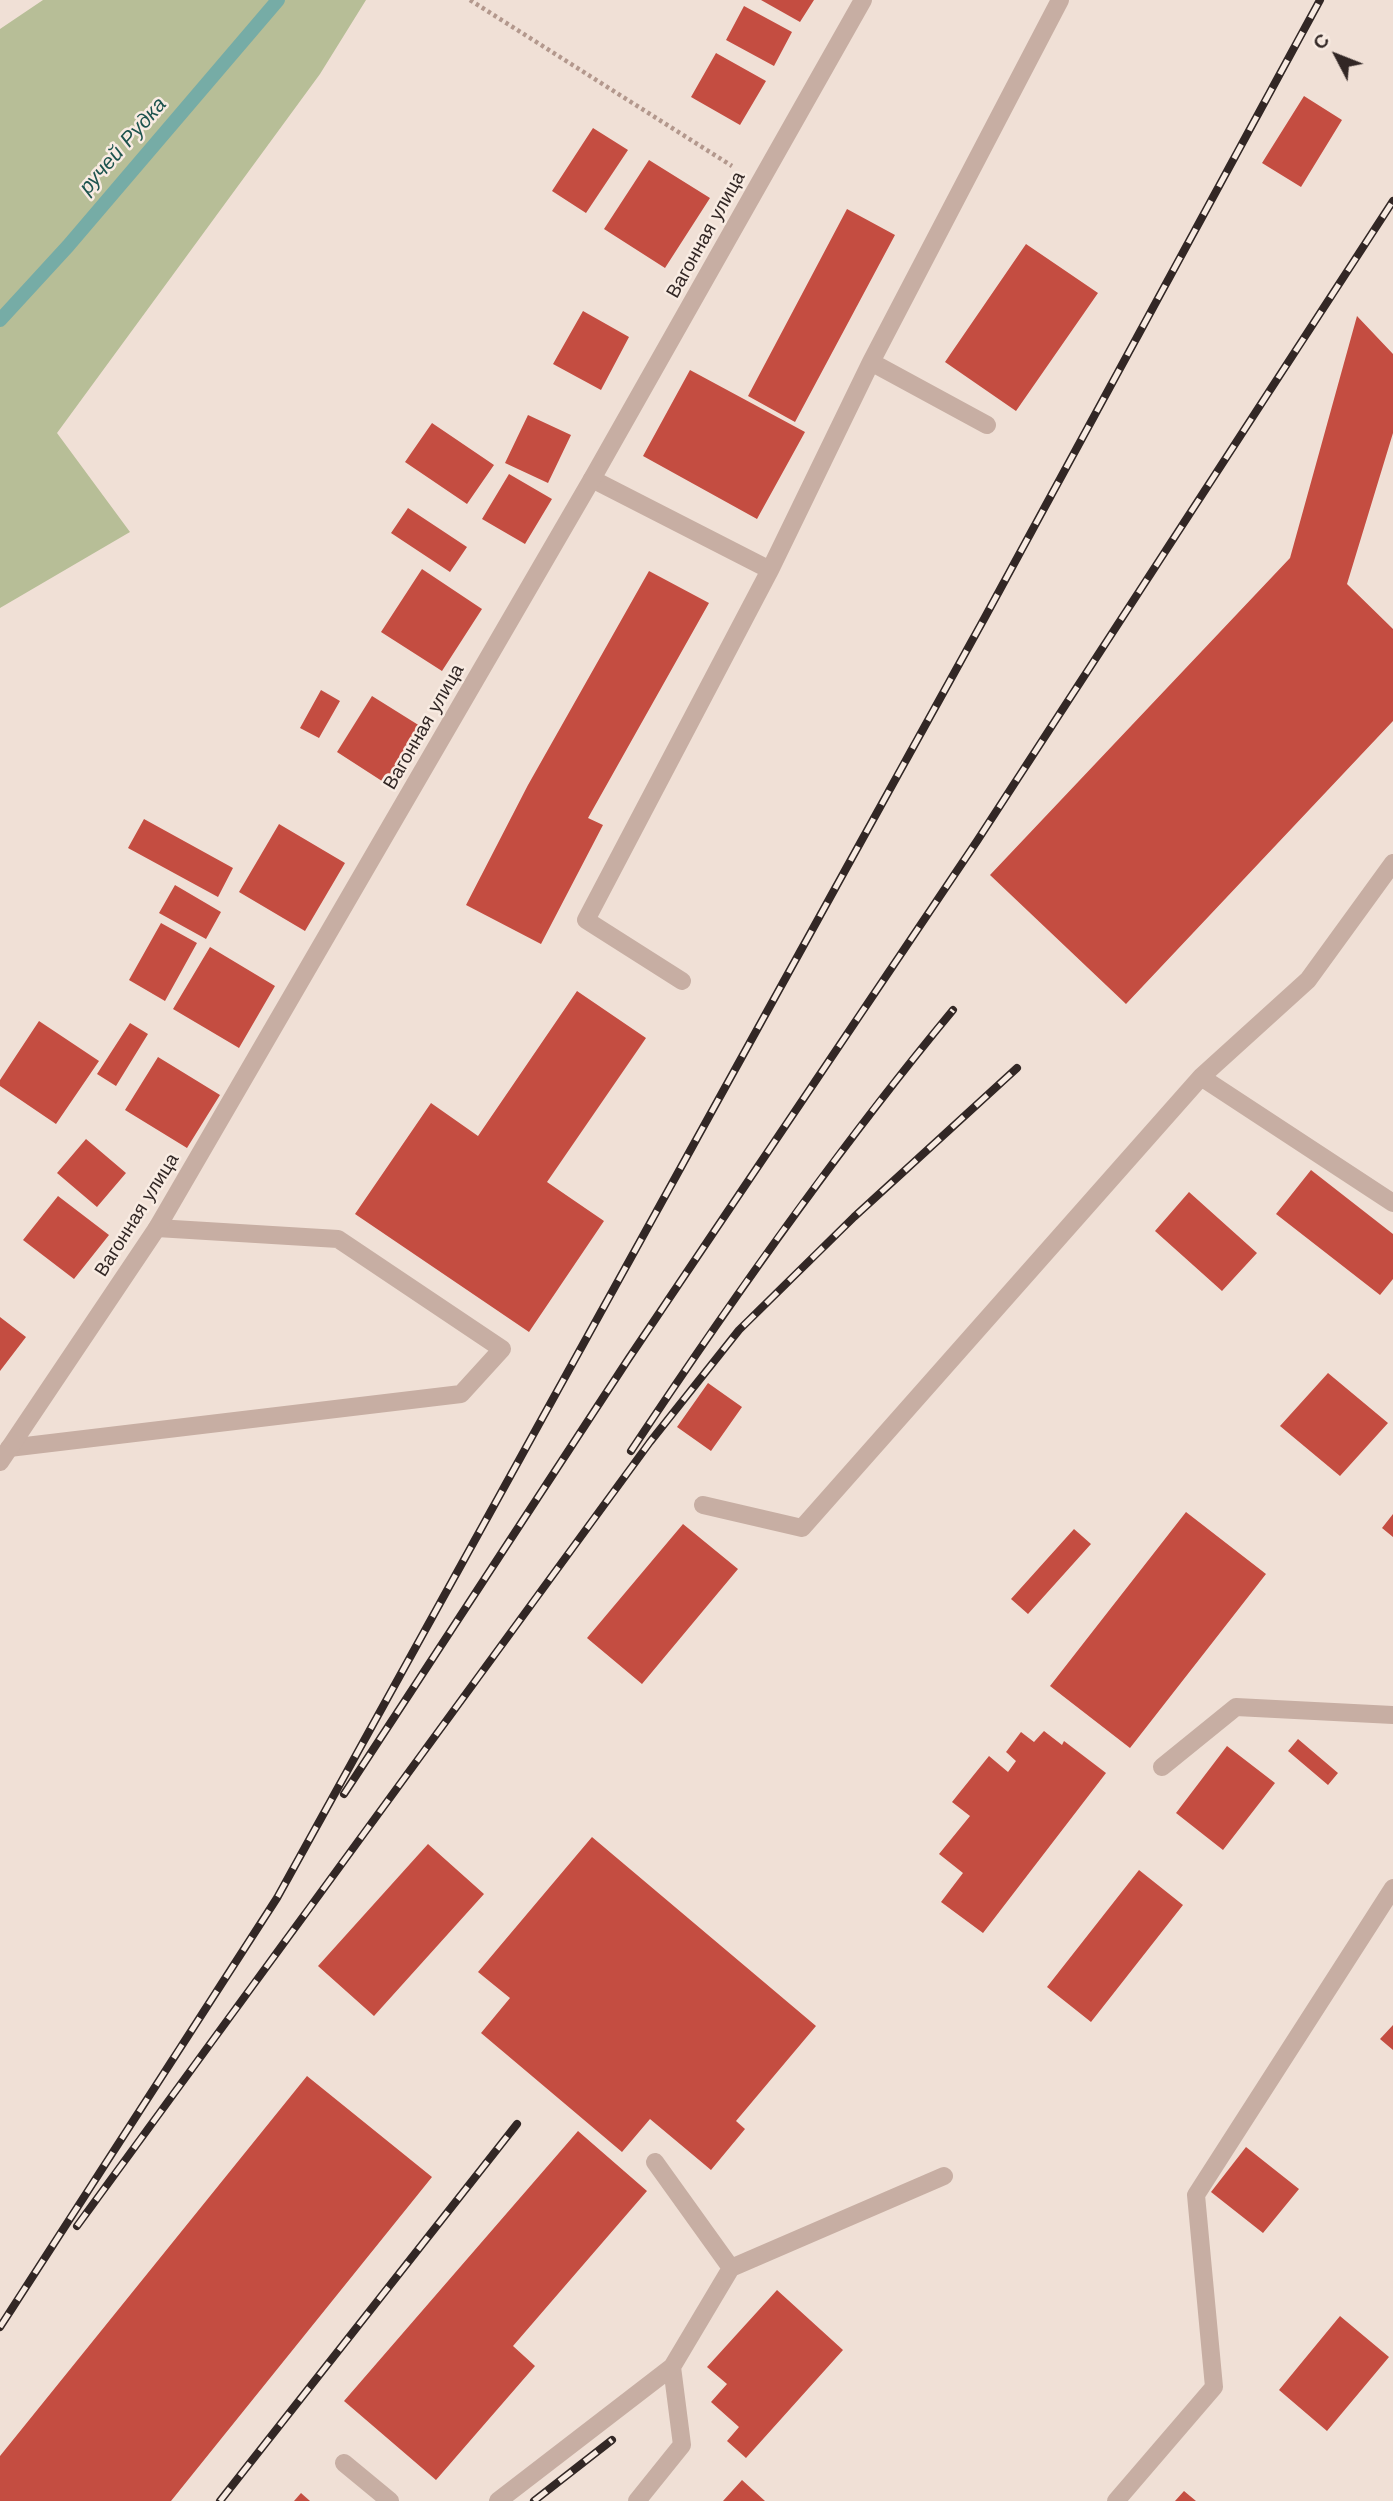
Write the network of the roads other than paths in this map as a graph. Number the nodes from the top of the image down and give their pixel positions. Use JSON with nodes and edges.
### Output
{"nodes":[{"id":1,"x":863,"y":0,"type":"edge"},
{"id":2,"x":1060,"y":0,"type":"edge"},
{"id":3,"x":871,"y":362,"type":"junction"},
{"id":4,"x":987,"y":425,"type":"dead end"},
{"id":5,"x":592,"y":479,"type":"junction"},
{"id":6,"x":770,"y":570,"type":"junction"},
{"id":7,"x":1393,"y":863,"type":"edge"},
{"id":8,"x":682,"y":981,"type":"dead end"},
{"id":9,"x":1201,"y":1077,"type":"junction"},
{"id":10,"x":1393,"y":1203,"type":"edge"},
{"id":11,"x":157,"y":1228,"type":"junction"},
{"id":12,"x":5,"y":1455,"type":"edge"},
{"id":13,"x":703,"y":1505,"type":"dead end"},
{"id":14,"x":1393,"y":1715,"type":"edge"},
{"id":15,"x":1162,"y":1767,"type":"dead end"},
{"id":16,"x":1393,"y":1888,"type":"edge"},
{"id":17,"x":655,"y":2162,"type":"dead end"},
{"id":18,"x":944,"y":2176,"type":"dead end"},
{"id":19,"x":731,"y":2268,"type":"junction"},
{"id":20,"x":672,"y":2367,"type":"junction"},
{"id":21,"x":344,"y":2463,"type":"dead end"},
{"id":22,"x":390,"y":2501,"type":"edge"},
{"id":23,"x":498,"y":2501,"type":"edge"},
{"id":24,"x":637,"y":2501,"type":"edge"},
{"id":25,"x":1116,"y":2501,"type":"edge"}],
"edges":[{"from":1,"to":5,"type":"street","name":"Вагонная улица"},
{"from":2,"to":3,"type":"street"},
{"from":3,"to":4,"type":"street"},
{"from":3,"to":6,"type":"street"},
{"from":5,"to":6,"type":"street"},
{"from":5,"to":11,"type":"street","name":"Вагонная улица"},
{"from":6,"to":8,"type":"street"},
{"from":7,"to":9,"type":"street"},
{"from":9,"to":10,"type":"street"},
{"from":9,"to":13,"type":"street"},
{"from":11,"to":12,"type":"street","name":"Вагонная улица"},
{"from":11,"to":12,"type":"street"},
{"from":14,"to":15,"type":"street"},
{"from":16,"to":25,"type":"street"},
{"from":17,"to":19,"type":"street"},
{"from":18,"to":19,"type":"street"},
{"from":19,"to":20,"type":"street"},
{"from":20,"to":23,"type":"street"},
{"from":20,"to":24,"type":"street"},
{"from":21,"to":22,"type":"street"}]}
